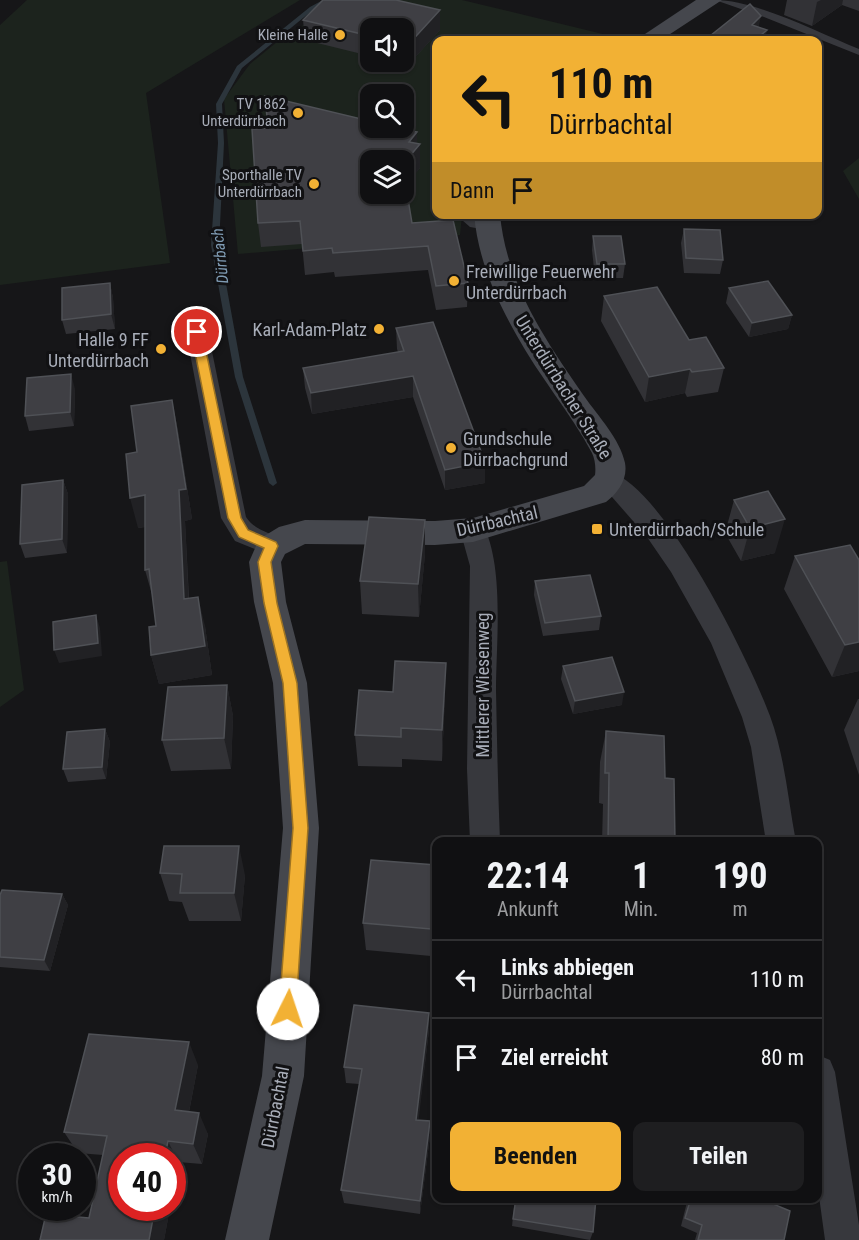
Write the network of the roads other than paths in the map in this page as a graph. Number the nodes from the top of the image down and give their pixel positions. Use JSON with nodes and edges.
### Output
{"nodes":[{"id":1,"x":711,"y":0,"type":"edge"},
{"id":2,"x":719,"y":0,"type":"edge"},
{"id":3,"x":653,"y":36,"type":"edge"},
{"id":4,"x":819,"y":36,"type":"edge"},
{"id":5,"x":822,"y":37,"type":"edge"},
{"id":6,"x":859,"y":52,"type":"edge"},
{"id":7,"x":480,"y":219,"type":"edge"},
{"id":8,"x":197,"y":332,"type":"dead end"},
{"id":9,"x":610,"y":481,"type":"junction"},
{"id":10,"x":473,"y":530,"type":"junction"},
{"id":11,"x":272,"y":546,"type":"junction"},
{"id":12,"x":485,"y":837,"type":"edge"},
{"id":13,"x":780,"y":837,"type":"edge"},
{"id":14,"x":822,"y":1099,"type":"edge"},
{"id":15,"x":247,"y":1240,"type":"edge"},
{"id":16,"x":843,"y":1240,"type":"edge"}],
"edges":[{"from":1,"to":3,"type":"street"},
{"from":2,"to":4,"type":"lane"},
{"from":5,"to":6,"type":"lane"},
{"from":7,"to":9,"type":"street","name":"Unterdürrbacher Straße"},
{"from":8,"to":11,"type":"street"},
{"from":9,"to":10,"type":"street","name":"Dürrbachtal"},
{"from":9,"to":13,"type":"street","name":"Unterdürrbacher Straße"},
{"from":10,"to":11,"type":"street","name":"Dürrbachtal"},
{"from":10,"to":12,"type":"street","name":"Mittlerer Wiesenweg"},
{"from":11,"to":15,"type":"street","name":"Dürrbachtal"},
{"from":14,"to":16,"type":"street"}]}
